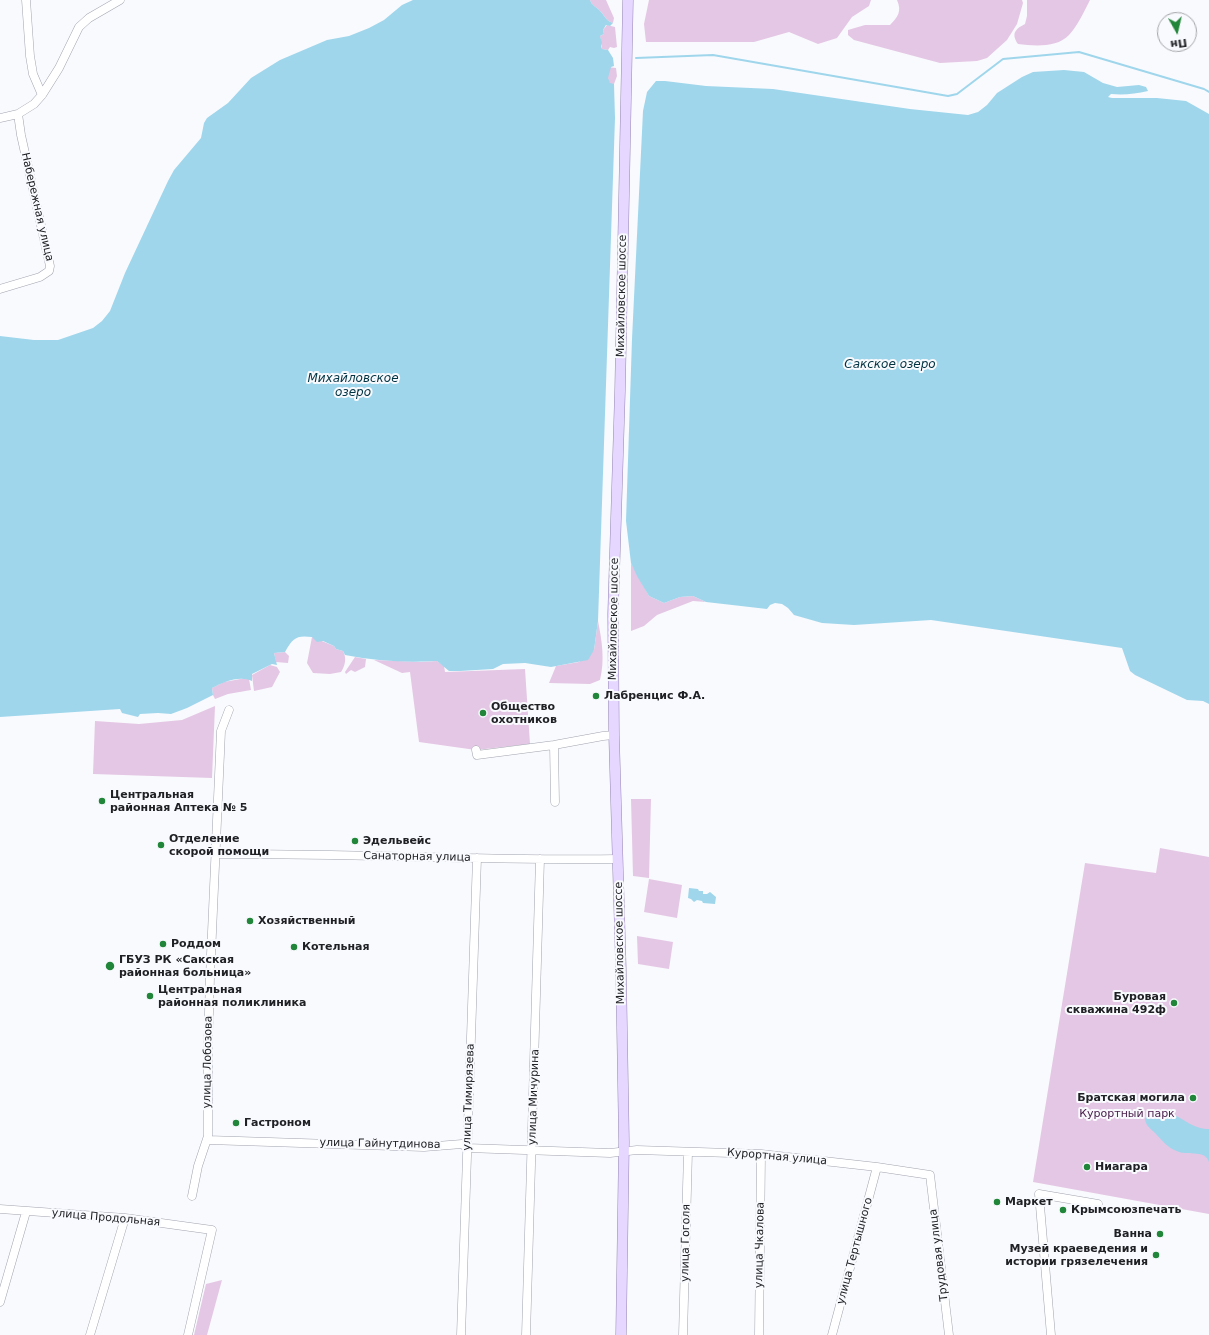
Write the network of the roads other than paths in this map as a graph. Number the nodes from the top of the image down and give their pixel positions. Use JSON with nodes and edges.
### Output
{"nodes":[{"id":1,"x":26,"y":0,"type":"edge"},
{"id":2,"x":120,"y":0,"type":"edge"},
{"id":3,"x":628,"y":0,"type":"edge"},
{"id":4,"x":42,"y":95,"type":"junction"},
{"id":5,"x":18,"y":114,"type":"junction"},
{"id":6,"x":0,"y":118,"type":"edge"},
{"id":7,"x":0,"y":289,"type":"edge"},
{"id":8,"x":229,"y":710,"type":"dead end"},
{"id":9,"x":614,"y":735,"type":"junction"},
{"id":10,"x":554,"y":745,"type":"junction"},
{"id":11,"x":476,"y":750,"type":"dead end"},
{"id":12,"x":555,"y":802,"type":"dead end"},
{"id":13,"x":215,"y":854,"type":"junction"},
{"id":14,"x":477,"y":858,"type":"junction"},
{"id":15,"x":540,"y":859,"type":"junction"},
{"id":16,"x":618,"y":859,"type":"junction"},
{"id":17,"x":207,"y":1142,"type":"junction"},
{"id":18,"x":467,"y":1148,"type":"junction"},
{"id":19,"x":532,"y":1150,"type":"junction"},
{"id":20,"x":623,"y":1152,"type":"junction"},
{"id":21,"x":688,"y":1152,"type":"junction"},
{"id":22,"x":761,"y":1154,"type":"junction"},
{"id":23,"x":877,"y":1167,"type":"junction"},
{"id":24,"x":930,"y":1176,"type":"joint"},
{"id":25,"x":192,"y":1196,"type":"dead end"},
{"id":26,"x":1098,"y":1204,"type":"dead end"},
{"id":27,"x":0,"y":1209,"type":"edge"},
{"id":28,"x":26,"y":1212,"type":"junction"},
{"id":29,"x":125,"y":1218,"type":"junction"},
{"id":30,"x":0,"y":1302,"type":"edge"},
{"id":31,"x":90,"y":1335,"type":"edge"},
{"id":32,"x":188,"y":1335,"type":"edge"},
{"id":33,"x":461,"y":1335,"type":"edge"},
{"id":34,"x":526,"y":1335,"type":"edge"},
{"id":35,"x":620,"y":1335,"type":"edge"},
{"id":36,"x":683,"y":1335,"type":"edge"},
{"id":37,"x":759,"y":1335,"type":"edge"},
{"id":38,"x":832,"y":1335,"type":"edge"},
{"id":39,"x":949,"y":1335,"type":"edge"},
{"id":40,"x":1051,"y":1335,"type":"edge"}],
"edges":[{"from":1,"to":4,"type":"street"},
{"from":2,"to":4,"type":"street"},
{"from":3,"to":9,"type":"main road","name":"Михайловское шоссе"},
{"from":4,"to":5,"type":"street"},
{"from":5,"to":6,"type":"street"},
{"from":5,"to":7,"type":"street","name":"Набережная улица"},
{"from":8,"to":13,"type":"street","name":"улица Лобозова"},
{"from":9,"to":10,"type":"street"},
{"from":9,"to":16,"type":"main road","name":"Михайловское шоссе"},
{"from":10,"to":11,"type":"street"},
{"from":10,"to":12,"type":"street"},
{"from":13,"to":14,"type":"street","name":"Санаторная улица"},
{"from":13,"to":17,"type":"street","name":"улица Лобозова"},
{"from":14,"to":15,"type":"street","name":"Санаторная улица"},
{"from":14,"to":18,"type":"street","name":"улица Тимирязева"},
{"from":15,"to":16,"type":"street","name":"Санаторная улица"},
{"from":15,"to":19,"type":"street","name":"улица Мичурина"},
{"from":16,"to":20,"type":"main road","name":"Михайловское шоссе"},
{"from":17,"to":18,"type":"street","name":"улица Гайнутдинова"},
{"from":17,"to":25,"type":"street","name":"улица Лобозова"},
{"from":18,"to":19,"type":"street","name":"улица Гайнутдинова"},
{"from":18,"to":33,"type":"street","name":"улица Тимирязева"},
{"from":19,"to":20,"type":"street","name":"улица Гайнутдинова"},
{"from":19,"to":34,"type":"street","name":"улица Мичурина"},
{"from":20,"to":21,"type":"street","name":"Курортная улица"},
{"from":20,"to":35,"type":"main road","name":"Михайловское шоссе"},
{"from":21,"to":22,"type":"street","name":"Курортная улица"},
{"from":21,"to":36,"type":"street","name":"улица Гоголя"},
{"from":22,"to":23,"type":"street","name":"Курортная улица"},
{"from":22,"to":37,"type":"street","name":"улица Чкалова"},
{"from":23,"to":24,"type":"street","name":"Курортная улица"},
{"from":23,"to":38,"type":"street","name":"улица Тертышного"},
{"from":24,"to":39,"type":"street","name":"Трудовая улица"},
{"from":26,"to":40,"type":"street"},
{"from":27,"to":28,"type":"street","name":"улица Продольная"},
{"from":28,"to":29,"type":"street","name":"улица Продольная"},
{"from":28,"to":30,"type":"street"},
{"from":29,"to":31,"type":"street"},
{"from":29,"to":32,"type":"street","name":"улица Продольная"}]}
